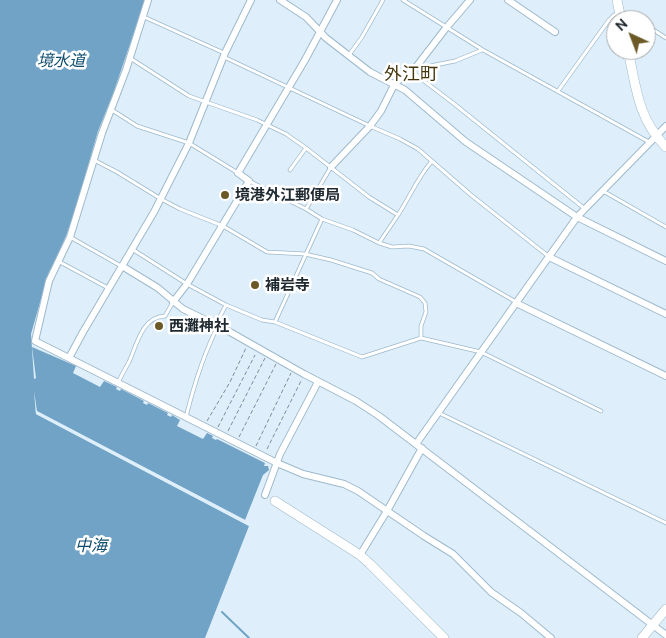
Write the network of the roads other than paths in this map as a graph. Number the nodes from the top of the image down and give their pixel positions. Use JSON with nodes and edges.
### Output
{"nodes":[{"id":1,"x":148,"y":0,"type":"edge"},
{"id":2,"x":251,"y":0,"type":"edge"},
{"id":3,"x":280,"y":0,"type":"edge"},
{"id":4,"x":337,"y":0,"type":"edge"},
{"id":5,"x":383,"y":0,"type":"edge"},
{"id":6,"x":403,"y":0,"type":"edge"},
{"id":7,"x":470,"y":0,"type":"edge"},
{"id":8,"x":508,"y":0,"type":"edge"},
{"id":9,"x":143,"y":16,"type":"junction"},
{"id":10,"x":606,"y":24,"type":"edge"},
{"id":11,"x":446,"y":28,"type":"junction"},
{"id":12,"x":320,"y":32,"type":"junction"},
{"id":13,"x":555,"y":32,"type":"dead end"},
{"id":14,"x":483,"y":50,"type":"junction"},
{"id":15,"x":224,"y":55,"type":"junction"},
{"id":16,"x":349,"y":55,"type":"junction"},
{"id":17,"x":130,"y":58,"type":"junction"},
{"id":18,"x":630,"y":60,"type":"edge"},
{"id":19,"x":414,"y":69,"type":"junction"},
{"id":20,"x":395,"y":83,"type":"junction"},
{"id":21,"x":288,"y":88,"type":"junction"},
{"id":22,"x":558,"y":91,"type":"junction"},
{"id":23,"x":205,"y":103,"type":"junction"},
{"id":24,"x":112,"y":110,"type":"junction"},
{"id":25,"x":267,"y":125,"type":"junction"},
{"id":26,"x":370,"y":126,"type":"junction"},
{"id":27,"x":666,"y":126,"type":"edge"},
{"id":28,"x":652,"y":139,"type":"junction"},
{"id":29,"x":189,"y":143,"type":"junction"},
{"id":30,"x":666,"y":147,"type":"edge"},
{"id":31,"x":306,"y":148,"type":"junction"},
{"id":32,"x":94,"y":160,"type":"junction"},
{"id":33,"x":432,"y":161,"type":"junction"},
{"id":34,"x":331,"y":167,"type":"junction"},
{"id":35,"x":290,"y":170,"type":"dead end"},
{"id":36,"x":238,"y":173,"type":"junction"},
{"id":37,"x":248,"y":180,"type":"junction"},
{"id":38,"x":602,"y":191,"type":"junction"},
{"id":39,"x":161,"y":199,"type":"junction"},
{"id":40,"x":306,"y":209,"type":"junction"},
{"id":41,"x":585,"y":209,"type":"junction"},
{"id":42,"x":398,"y":215,"type":"junction"},
{"id":43,"x":577,"y":217,"type":"junction"},
{"id":44,"x":322,"y":219,"type":"junction"},
{"id":45,"x":223,"y":226,"type":"junction"},
{"id":46,"x":666,"y":227,"type":"edge"},
{"id":47,"x":70,"y":236,"type":"junction"},
{"id":48,"x":379,"y":242,"type":"junction"},
{"id":49,"x":132,"y":249,"type":"junction"},
{"id":50,"x":305,"y":254,"type":"junction"},
{"id":51,"x":550,"y":257,"type":"junction"},
{"id":52,"x":666,"y":261,"type":"edge"},
{"id":53,"x":58,"y":262,"type":"junction"},
{"id":54,"x":122,"y":266,"type":"junction"},
{"id":55,"x":187,"y":284,"type":"junction"},
{"id":56,"x":108,"y":288,"type":"junction"},
{"id":57,"x":173,"y":302,"type":"junction"},
{"id":58,"x":516,"y":302,"type":"junction"},
{"id":59,"x":226,"y":305,"type":"junction"},
{"id":60,"x":666,"y":314,"type":"edge"},
{"id":61,"x":275,"y":322,"type":"junction"},
{"id":62,"x":217,"y":325,"type":"junction"},
{"id":63,"x":421,"y":338,"type":"junction"},
{"id":64,"x":481,"y":352,"type":"junction"},
{"id":65,"x":69,"y":358,"type":"junction"},
{"id":66,"x":666,"y":376,"type":"edge"},
{"id":67,"x":318,"y":382,"type":"junction"},
{"id":68,"x":117,"y":383,"type":"junction"},
{"id":69,"x":601,"y":411,"type":"dead end"},
{"id":70,"x":439,"y":413,"type":"junction"},
{"id":71,"x":186,"y":417,"type":"junction"},
{"id":72,"x":419,"y":446,"type":"junction"},
{"id":73,"x":277,"y":464,"type":"junction"},
{"id":74,"x":265,"y":495,"type":"joint"},
{"id":75,"x":275,"y":501,"type":"joint"},
{"id":76,"x":387,"y":511,"type":"junction"},
{"id":77,"x":666,"y":523,"type":"edge"},
{"id":78,"x":360,"y":555,"type":"junction"},
{"id":79,"x":666,"y":609,"type":"edge"},
{"id":80,"x":654,"y":626,"type":"junction"},
{"id":81,"x":666,"y":635,"type":"edge"},
{"id":82,"x":444,"y":638,"type":"edge"},
{"id":83,"x":551,"y":638,"type":"edge"},
{"id":84,"x":642,"y":638,"type":"edge"}],
"edges":[{"from":1,"to":9,"type":"street"},
{"from":2,"to":15,"type":"street"},
{"from":3,"to":12,"type":"street"},
{"from":4,"to":12,"type":"street"},
{"from":5,"to":16,"type":"lane"},
{"from":6,"to":11,"type":"lane"},
{"from":7,"to":11,"type":"street"},
{"from":8,"to":13,"type":"street"},
{"from":9,"to":15,"type":"lane"},
{"from":9,"to":17,"type":"street"},
{"from":10,"to":22,"type":"lane"},
{"from":11,"to":14,"type":"lane"},
{"from":11,"to":19,"type":"street"},
{"from":12,"to":16,"type":"street"},
{"from":12,"to":21,"type":"street"},
{"from":14,"to":19,"type":"lane"},
{"from":14,"to":22,"type":"lane"},
{"from":15,"to":21,"type":"lane"},
{"from":15,"to":23,"type":"street"},
{"from":16,"to":20,"type":"street"},
{"from":17,"to":23,"type":"lane"},
{"from":17,"to":24,"type":"street"},
{"from":18,"to":28,"type":"street"},
{"from":19,"to":20,"type":"street"},
{"from":19,"to":41,"type":"lane"},
{"from":20,"to":26,"type":"street"},
{"from":20,"to":43,"type":"street"},
{"from":21,"to":25,"type":"street"},
{"from":21,"to":26,"type":"lane"},
{"from":22,"to":28,"type":"lane"},
{"from":23,"to":25,"type":"lane"},
{"from":23,"to":29,"type":"street"},
{"from":24,"to":29,"type":"lane"},
{"from":24,"to":32,"type":"street"},
{"from":25,"to":31,"type":"lane"},
{"from":25,"to":36,"type":"street"},
{"from":26,"to":33,"type":"lane"},
{"from":26,"to":34,"type":"street"},
{"from":27,"to":28,"type":"street"},
{"from":28,"to":30,"type":"street"},
{"from":28,"to":38,"type":"street"},
{"from":29,"to":36,"type":"lane"},
{"from":29,"to":39,"type":"street"},
{"from":31,"to":34,"type":"lane"},
{"from":31,"to":35,"type":"lane"},
{"from":32,"to":39,"type":"lane"},
{"from":32,"to":47,"type":"street"},
{"from":33,"to":42,"type":"lane"},
{"from":33,"to":51,"type":"lane"},
{"from":34,"to":40,"type":"lane"},
{"from":34,"to":42,"type":"lane"},
{"from":36,"to":37,"type":"street"},
{"from":37,"to":40,"type":"lane"},
{"from":37,"to":45,"type":"street"},
{"from":38,"to":41,"type":"street"},
{"from":38,"to":46,"type":"lane"},
{"from":39,"to":45,"type":"lane"},
{"from":39,"to":49,"type":"street"},
{"from":40,"to":44,"type":"lane"},
{"from":41,"to":43,"type":"street"},
{"from":42,"to":48,"type":"lane"},
{"from":43,"to":51,"type":"street"},
{"from":43,"to":52,"type":"street"},
{"from":44,"to":48,"type":"lane"},
{"from":44,"to":50,"type":"lane"},
{"from":45,"to":50,"type":"lane"},
{"from":45,"to":55,"type":"street"},
{"from":47,"to":53,"type":"street"},
{"from":47,"to":54,"type":"lane"},
{"from":48,"to":58,"type":"lane"},
{"from":49,"to":54,"type":"street"},
{"from":49,"to":55,"type":"lane"},
{"from":50,"to":61,"type":"lane"},
{"from":50,"to":63,"type":"lane"},
{"from":51,"to":58,"type":"street"},
{"from":51,"to":60,"type":"street"},
{"from":53,"to":56,"type":"lane"},
{"from":53,"to":65,"type":"street"},
{"from":54,"to":56,"type":"street"},
{"from":54,"to":57,"type":"street"},
{"from":55,"to":57,"type":"street"},
{"from":55,"to":59,"type":"lane"},
{"from":56,"to":65,"type":"street"},
{"from":57,"to":62,"type":"street"},
{"from":57,"to":68,"type":"lane"},
{"from":58,"to":64,"type":"street"},
{"from":58,"to":66,"type":"street"},
{"from":59,"to":61,"type":"lane"},
{"from":59,"to":62,"type":"lane"},
{"from":61,"to":63,"type":"lane"},
{"from":62,"to":67,"type":"street"},
{"from":62,"to":71,"type":"lane"},
{"from":63,"to":64,"type":"lane"},
{"from":64,"to":69,"type":"lane"},
{"from":64,"to":70,"type":"street"},
{"from":65,"to":68,"type":"street"},
{"from":67,"to":72,"type":"street"},
{"from":67,"to":73,"type":"street"},
{"from":68,"to":71,"type":"street"},
{"from":70,"to":72,"type":"street"},
{"from":70,"to":77,"type":"lane"},
{"from":71,"to":73,"type":"street"},
{"from":72,"to":76,"type":"street"},
{"from":72,"to":80,"type":"street"},
{"from":73,"to":74,"type":"street"},
{"from":73,"to":76,"type":"street"},
{"from":74,"to":75,"type":"lane"},
{"from":75,"to":78,"type":"street"},
{"from":76,"to":78,"type":"street"},
{"from":76,"to":83,"type":"street"},
{"from":78,"to":82,"type":"street"},
{"from":79,"to":80,"type":"street"},
{"from":80,"to":81,"type":"street"},
{"from":80,"to":84,"type":"street"}]}
